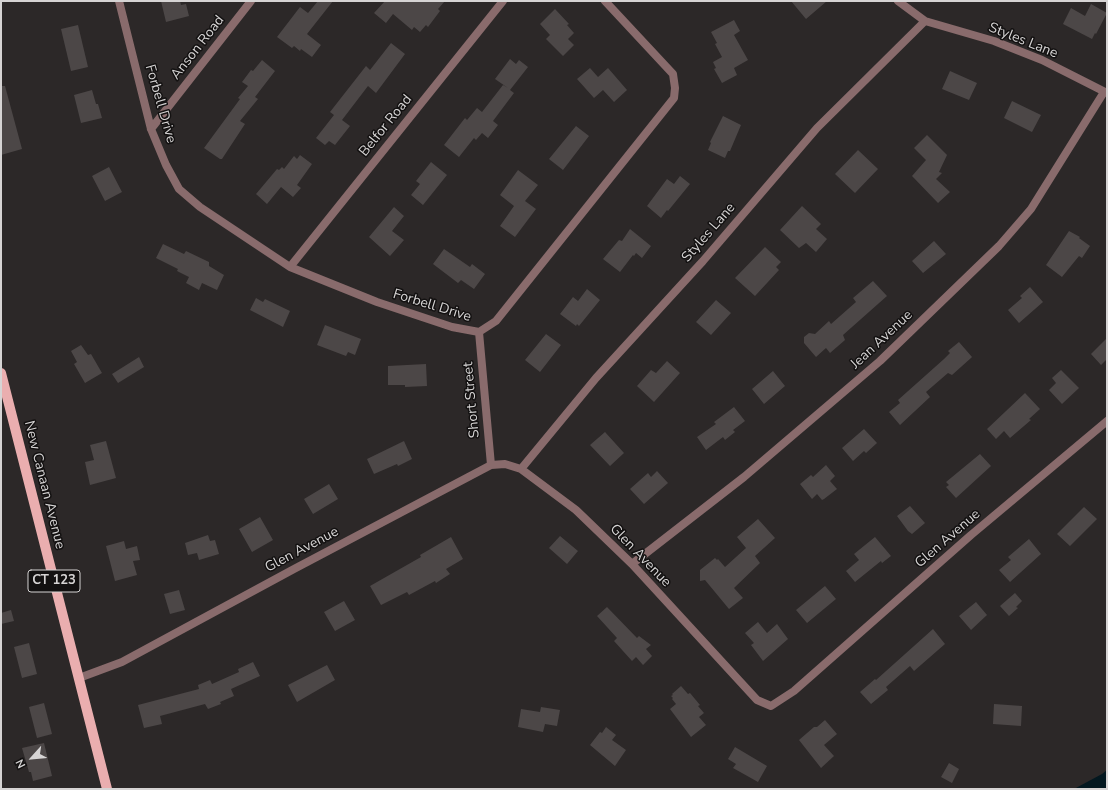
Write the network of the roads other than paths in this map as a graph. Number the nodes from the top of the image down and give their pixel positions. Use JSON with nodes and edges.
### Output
{"nodes":[{"id":1,"x":119,"y":1,"type":"edge"},
{"id":2,"x":251,"y":1,"type":"edge"},
{"id":3,"x":503,"y":1,"type":"edge"},
{"id":4,"x":605,"y":1,"type":"edge"},
{"id":5,"x":898,"y":1,"type":"edge"},
{"id":6,"x":925,"y":22,"type":"junction"},
{"id":7,"x":1105,"y":93,"type":"edge"},
{"id":8,"x":151,"y":129,"type":"junction"},
{"id":9,"x":290,"y":268,"type":"junction"},
{"id":10,"x":479,"y":332,"type":"junction"},
{"id":11,"x":1,"y":374,"type":"edge"},
{"id":12,"x":1107,"y":421,"type":"edge"},
{"id":13,"x":491,"y":465,"type":"junction"},
{"id":14,"x":521,"y":469,"type":"junction"},
{"id":15,"x":632,"y":564,"type":"junction"},
{"id":16,"x":79,"y":678,"type":"junction"},
{"id":17,"x":106,"y":789,"type":"edge"}],
"edges":[{"from":1,"to":8,"type":"street","name":"Forbell Drive"},
{"from":2,"to":8,"type":"street","name":"Anson Road"},
{"from":3,"to":9,"type":"street","name":"Belfor Road"},
{"from":4,"to":10,"type":"street","name":"Forbell Drive"},
{"from":5,"to":6,"type":"street","name":"Styles Lane"},
{"from":6,"to":7,"type":"street","name":"Styles Lane"},
{"from":6,"to":14,"type":"street","name":"Styles Lane"},
{"from":7,"to":15,"type":"street","name":"Jean Avenue"},
{"from":8,"to":9,"type":"street","name":"Forbell Drive"},
{"from":9,"to":10,"type":"street","name":"Forbell Drive"},
{"from":10,"to":13,"type":"street","name":"Short Street"},
{"from":11,"to":16,"type":"main road","name":"New Canaan Avenue","number":"CT 123"},
{"from":12,"to":15,"type":"street","name":"Glen Avenue"},
{"from":13,"to":14,"type":"street","name":"Glen Avenue"},
{"from":13,"to":16,"type":"street","name":"Glen Avenue"},
{"from":14,"to":15,"type":"street","name":"Glen Avenue"},
{"from":16,"to":17,"type":"main road","name":"New Canaan Avenue","number":"CT 123"}]}
